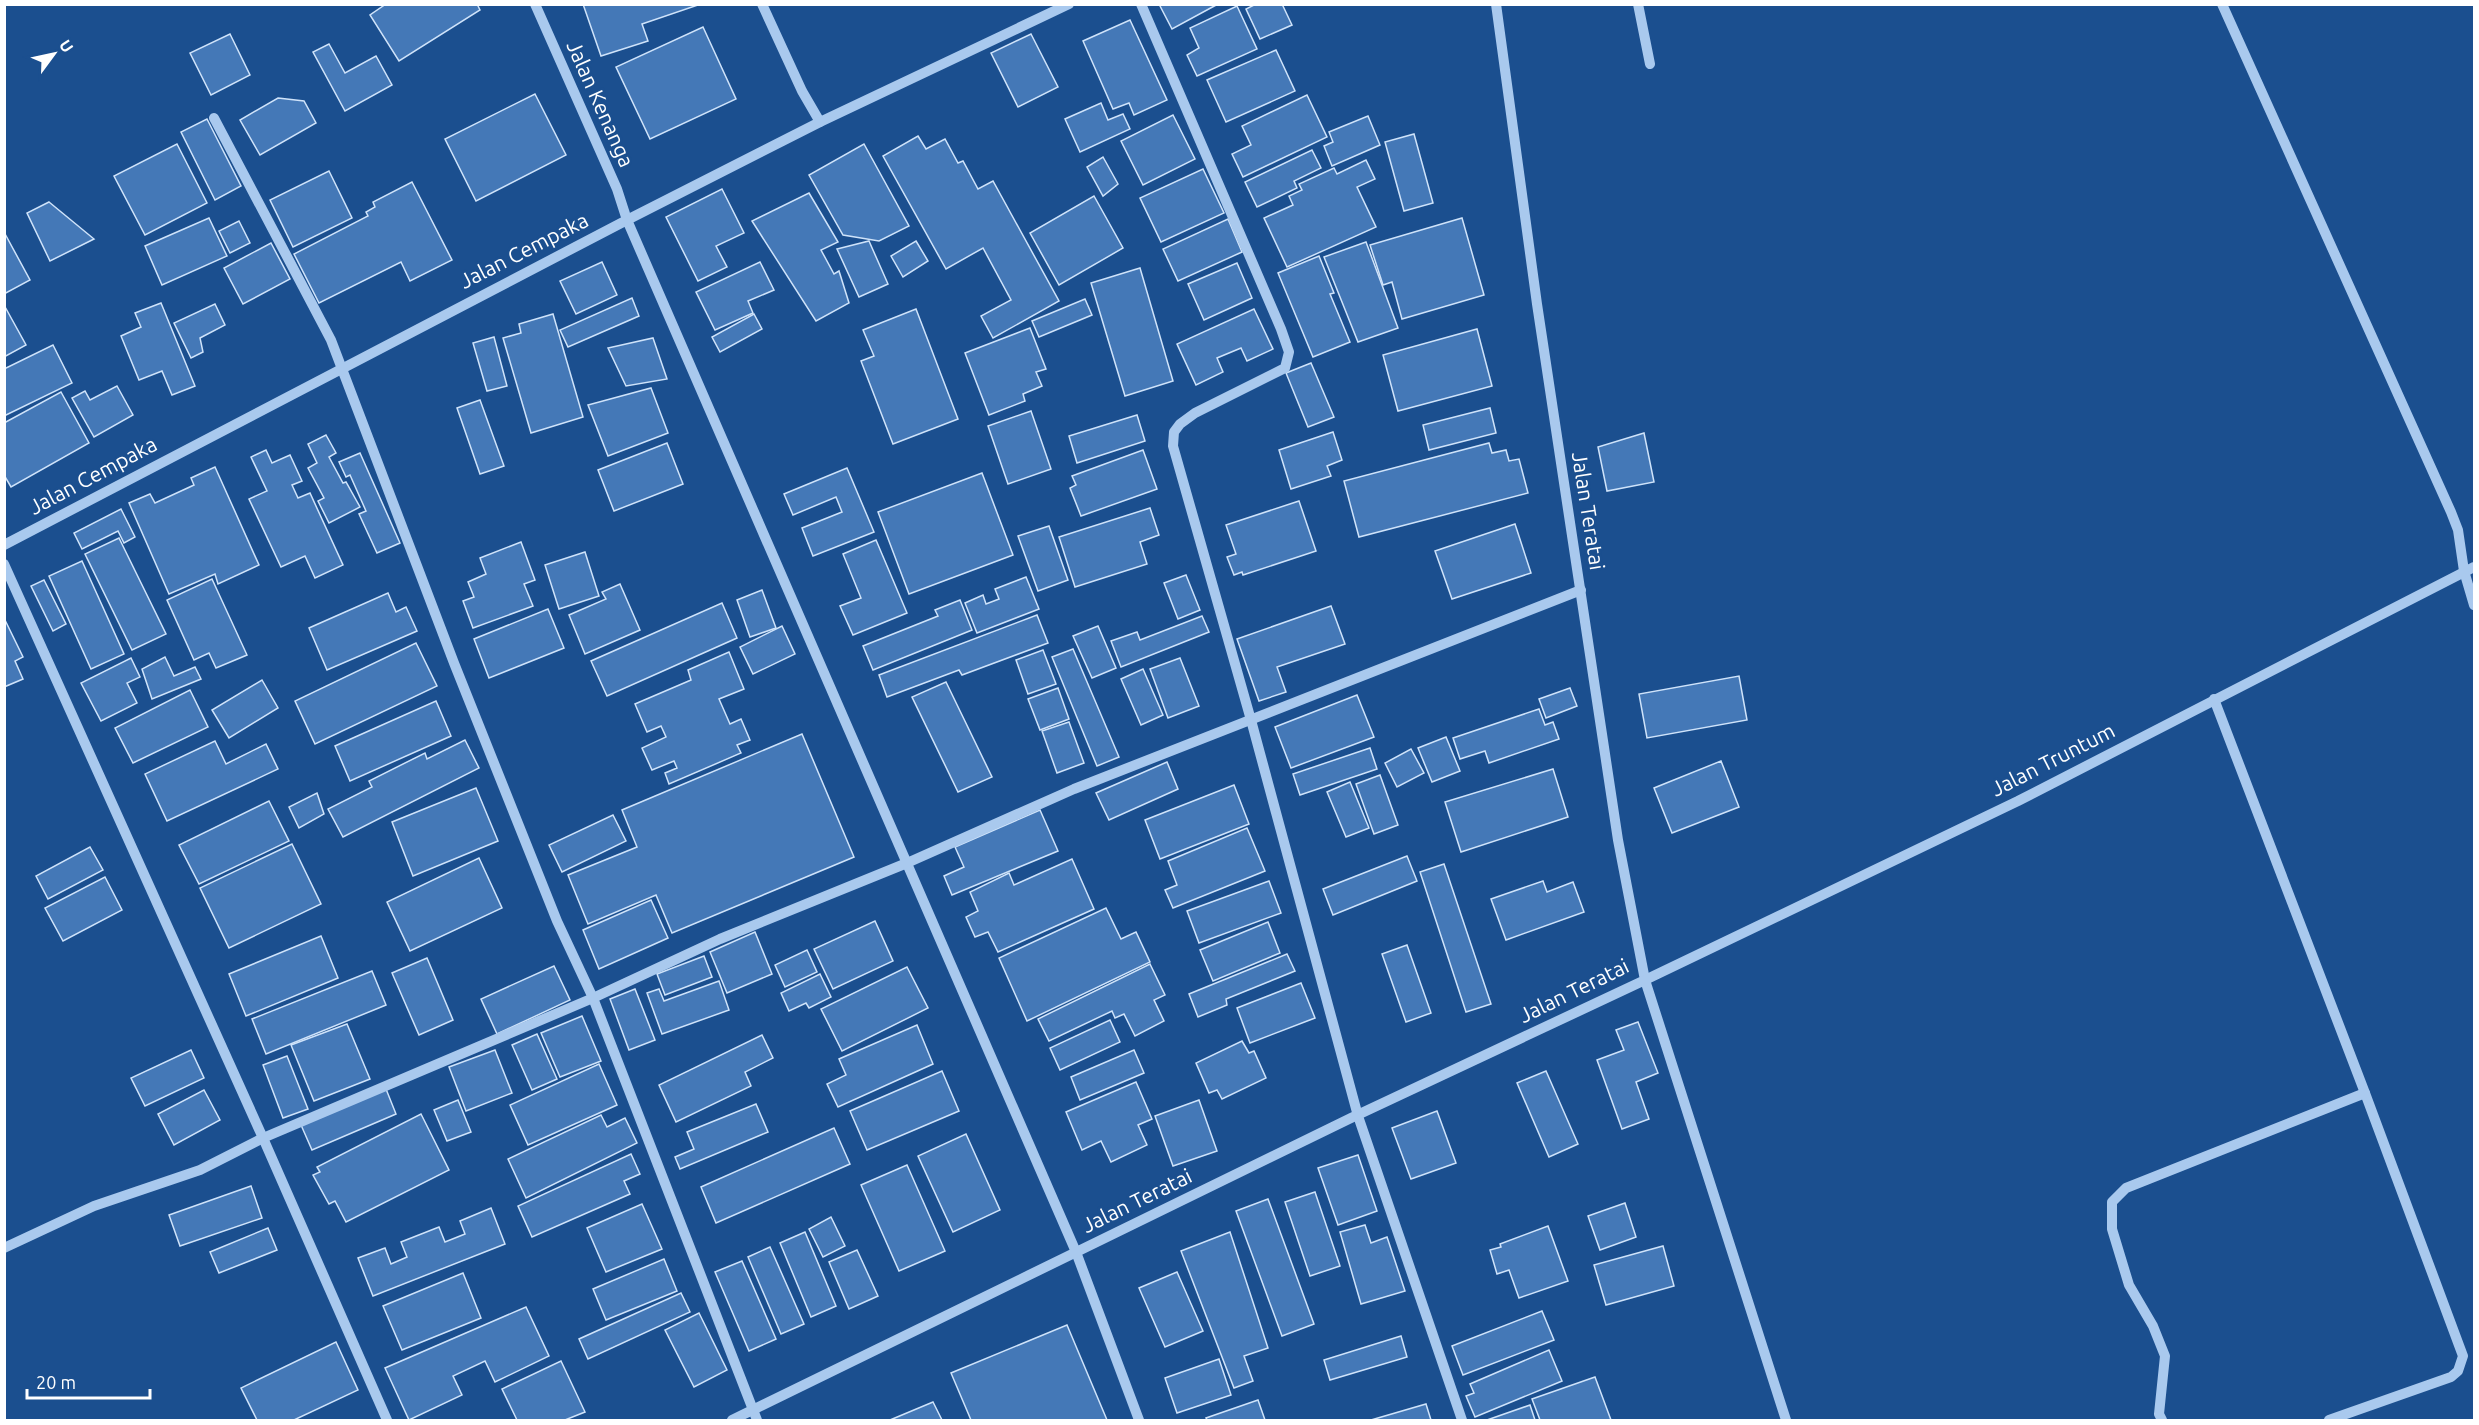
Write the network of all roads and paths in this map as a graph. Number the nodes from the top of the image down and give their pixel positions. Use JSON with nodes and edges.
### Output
{"nodes":[{"id":1,"x":535,"y":4,"type":"edge"},
{"id":2,"x":762,"y":4,"type":"edge"},
{"id":3,"x":1069,"y":4,"type":"edge"},
{"id":4,"x":1142,"y":4,"type":"edge"},
{"id":5,"x":1496,"y":4,"type":"edge"},
{"id":6,"x":1638,"y":4,"type":"edge"},
{"id":7,"x":2222,"y":4,"type":"edge"},
{"id":8,"x":1650,"y":64,"type":"dead end"},
{"id":9,"x":213,"y":118,"type":"dead end"},
{"id":10,"x":820,"y":122,"type":"junction"},
{"id":11,"x":627,"y":220,"type":"junction"},
{"id":12,"x":341,"y":368,"type":"junction"},
{"id":13,"x":4,"y":545,"type":"edge"},
{"id":14,"x":4,"y":564,"type":"edge"},
{"id":15,"x":2469,"y":569,"type":"edge"},
{"id":16,"x":1581,"y":590,"type":"junction"},
{"id":17,"x":2475,"y":605,"type":"edge"},
{"id":18,"x":2214,"y":699,"type":"junction"},
{"id":19,"x":1251,"y":720,"type":"junction"},
{"id":20,"x":907,"y":863,"type":"junction"},
{"id":21,"x":1645,"y":980,"type":"junction"},
{"id":22,"x":593,"y":998,"type":"junction"},
{"id":23,"x":2365,"y":1093,"type":"junction"},
{"id":24,"x":1358,"y":1116,"type":"junction"},
{"id":25,"x":263,"y":1138,"type":"junction"},
{"id":26,"x":4,"y":1248,"type":"edge"},
{"id":27,"x":1076,"y":1252,"type":"junction"},
{"id":28,"x":755,"y":1415,"type":"edge"},
{"id":29,"x":387,"y":1420,"type":"edge"},
{"id":30,"x":732,"y":1420,"type":"edge"},
{"id":31,"x":1139,"y":1420,"type":"edge"},
{"id":32,"x":1462,"y":1420,"type":"edge"},
{"id":33,"x":1786,"y":1420,"type":"edge"},
{"id":34,"x":2162,"y":1420,"type":"edge"},
{"id":35,"x":2329,"y":1420,"type":"edge"}],
"edges":[{"from":1,"to":11,"type":"street","name":"Jalan Kenanga"},
{"from":2,"to":10,"type":"street"},
{"from":3,"to":10,"type":"street","name":"Jalan Cempaka"},
{"from":4,"to":19,"type":"street"},
{"from":5,"to":16,"type":"street","name":"Jalan Teratai"},
{"from":6,"to":8,"type":"street"},
{"from":7,"to":15,"type":"street"},
{"from":9,"to":12,"type":"street"},
{"from":10,"to":11,"type":"street","name":"Jalan Cempaka"},
{"from":11,"to":12,"type":"street","name":"Jalan Cempaka"},
{"from":11,"to":20,"type":"street","name":"Jalan Kenanga"},
{"from":12,"to":13,"type":"street","name":"Jalan Cempaka"},
{"from":12,"to":22,"type":"street"},
{"from":14,"to":25,"type":"street"},
{"from":15,"to":17,"type":"street"},
{"from":15,"to":18,"type":"street","name":"Jalan Truntum"},
{"from":16,"to":19,"type":"street"},
{"from":16,"to":21,"type":"street","name":"Jalan Teratai"},
{"from":18,"to":21,"type":"street","name":"Jalan Truntum"},
{"from":18,"to":23,"type":"street"},
{"from":19,"to":20,"type":"street"},
{"from":19,"to":24,"type":"street"},
{"from":20,"to":22,"type":"street"},
{"from":20,"to":27,"type":"street","name":"Jalan Kenanga"},
{"from":21,"to":24,"type":"street","name":"Jalan Teratai"},
{"from":21,"to":33,"type":"street"},
{"from":22,"to":25,"type":"street"},
{"from":22,"to":28,"type":"street"},
{"from":23,"to":34,"type":"street"},
{"from":23,"to":35,"type":"street"},
{"from":24,"to":27,"type":"street","name":"Jalan Teratai"},
{"from":24,"to":32,"type":"street"},
{"from":25,"to":26,"type":"street"},
{"from":25,"to":29,"type":"street"},
{"from":27,"to":28,"type":"street","name":"Jalan Teratai"},
{"from":27,"to":31,"type":"street","name":"Jalan Kenanga"},
{"from":28,"to":30,"type":"street","name":"Jalan Teratai"}]}
